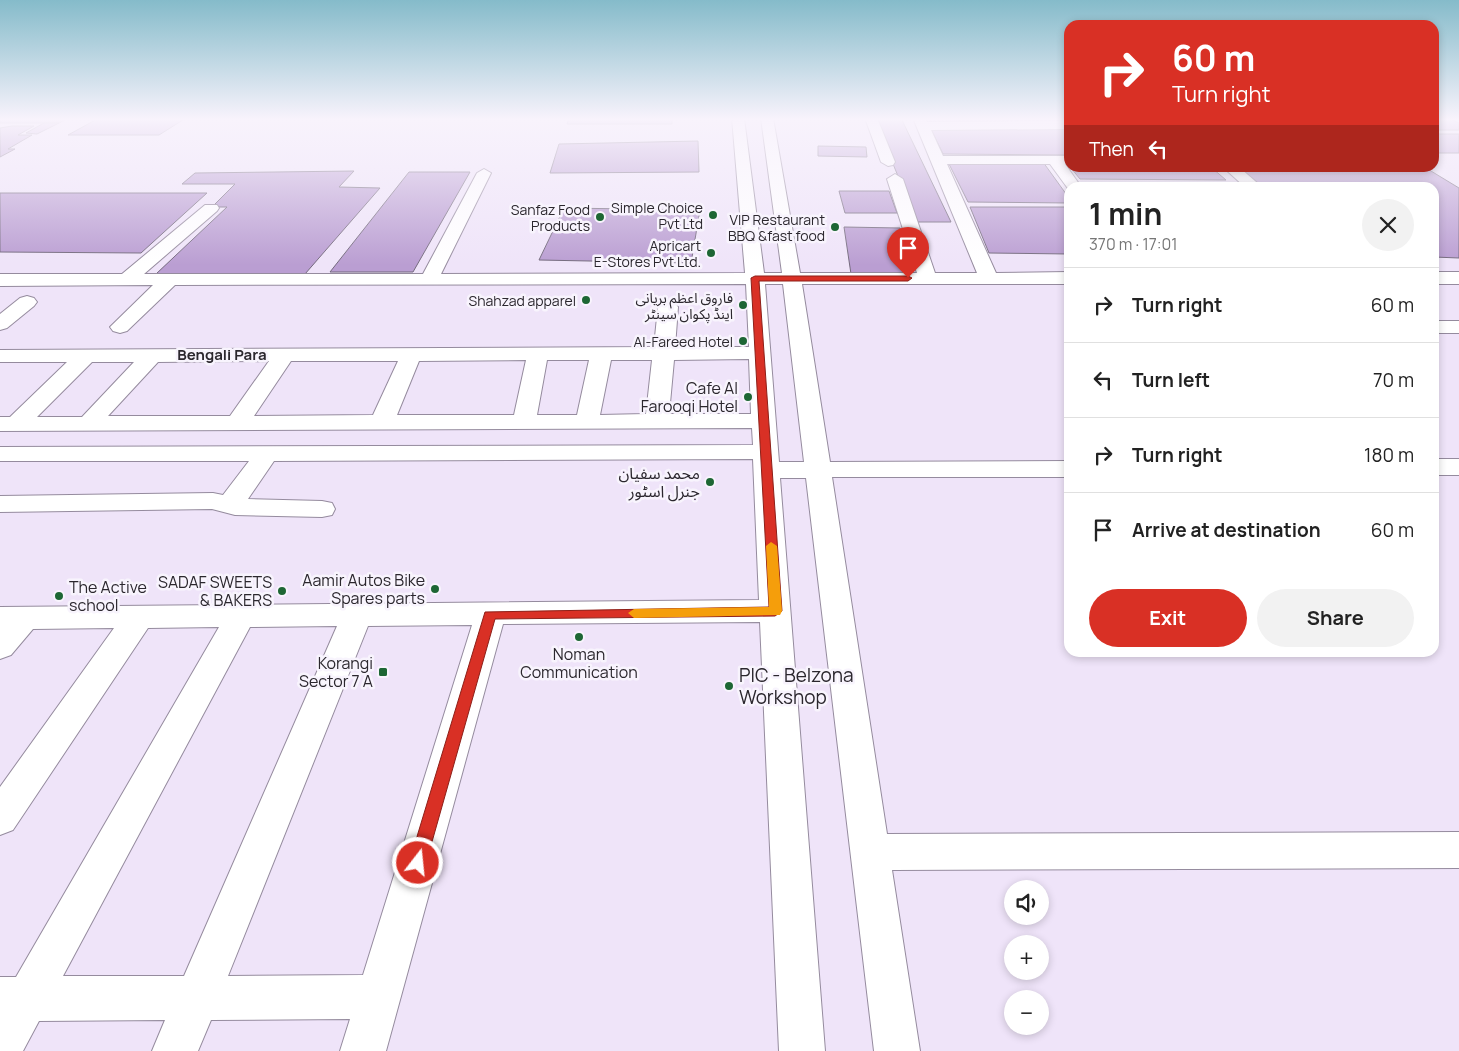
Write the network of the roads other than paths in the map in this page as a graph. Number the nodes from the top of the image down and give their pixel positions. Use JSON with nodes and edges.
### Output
{"nodes":[{"id":1,"x":743,"y":167,"type":"edge"},
{"id":2,"x":775,"y":167,"type":"edge"},
{"id":3,"x":942,"y":167,"type":"edge"},
{"id":4,"x":1236,"y":172,"type":"edge"},
{"id":5,"x":484,"y":173,"type":"dead end"},
{"id":6,"x":895,"y":179,"type":"dead end"},
{"id":7,"x":1248,"y":182,"type":"edge"},
{"id":8,"x":211,"y":208,"type":"dead end"},
{"id":9,"x":755,"y":278,"type":"junction"},
{"id":10,"x":928,"y":278,"type":"junction"},
{"id":11,"x":990,"y":278,"type":"junction"},
{"id":12,"x":1064,"y":278,"type":"edge"},
{"id":13,"x":1439,"y":278,"type":"edge"},
{"id":14,"x":1459,"y":278,"type":"edge"},
{"id":15,"x":429,"y":279,"type":"junction"},
{"id":16,"x":792,"y":279,"type":"junction"},
{"id":17,"x":0,"y":280,"type":"edge"},
{"id":18,"x":126,"y":280,"type":"junction"},
{"id":19,"x":170,"y":280,"type":"junction"},
{"id":20,"x":27,"y":302,"type":"dead end"},
{"id":21,"x":668,"y":307,"type":"dead end"},
{"id":22,"x":0,"y":324,"type":"edge"},
{"id":23,"x":120,"y":327,"type":"dead end"},
{"id":24,"x":1439,"y":327,"type":"edge"},
{"id":25,"x":1459,"y":327,"type":"edge"},
{"id":26,"x":760,"y":353,"type":"junction"},
{"id":27,"x":538,"y":354,"type":"junction"},
{"id":28,"x":601,"y":354,"type":"junction"},
{"id":29,"x":663,"y":354,"type":"junction"},
{"id":30,"x":284,"y":355,"type":"junction"},
{"id":31,"x":411,"y":355,"type":"junction"},
{"id":32,"x":0,"y":356,"type":"edge"},
{"id":33,"x":86,"y":356,"type":"junction"},
{"id":34,"x":152,"y":356,"type":"junction"},
{"id":35,"x":524,"y":421,"type":"junction"},
{"id":36,"x":587,"y":421,"type":"junction"},
{"id":37,"x":657,"y":421,"type":"junction"},
{"id":38,"x":238,"y":422,"type":"junction"},
{"id":39,"x":382,"y":422,"type":"junction"},
{"id":40,"x":8,"y":423,"type":"edge"},
{"id":41,"x":89,"y":423,"type":"junction"},
{"id":42,"x":765,"y":448,"type":"junction"},
{"id":43,"x":267,"y":453,"type":"junction"},
{"id":44,"x":0,"y":454,"type":"edge"},
{"id":45,"x":1439,"y":467,"type":"edge"},
{"id":46,"x":1459,"y":467,"type":"edge"},
{"id":47,"x":1064,"y":468,"type":"edge"},
{"id":48,"x":818,"y":470,"type":"junction"},
{"id":49,"x":0,"y":504,"type":"edge"},
{"id":50,"x":230,"y":505,"type":"junction"},
{"id":51,"x":322,"y":509,"type":"dead end"},
{"id":52,"x":775,"y":611,"type":"junction"},
{"id":53,"x":490,"y":615,"type":"junction"},
{"id":54,"x":357,"y":616,"type":"junction"},
{"id":55,"x":240,"y":617,"type":"junction"},
{"id":56,"x":12,"y":618,"type":"edge"},
{"id":57,"x":138,"y":618,"type":"junction"},
{"id":58,"x":0,"y":647,"type":"edge"},
{"id":59,"x":0,"y":818,"type":"edge"},
{"id":60,"x":1459,"y":850,"type":"edge"},
{"id":61,"x":870,"y":852,"type":"junction"},
{"id":62,"x":379,"y":996,"type":"junction"},
{"id":63,"x":197,"y":998,"type":"junction"},
{"id":64,"x":14,"y":999,"type":"edge"},
{"id":65,"x":0,"y":1048,"type":"edge"},
{"id":66,"x":175,"y":1051,"type":"edge"},
{"id":67,"x":363,"y":1051,"type":"edge"},
{"id":68,"x":802,"y":1051,"type":"edge"},
{"id":69,"x":897,"y":1051,"type":"edge"}],
"edges":[{"from":1,"to":9,"type":"street"},
{"from":2,"to":16,"type":"street"},
{"from":3,"to":11,"type":"street"},
{"from":4,"to":7,"type":"street"},
{"from":5,"to":15,"type":"street"},
{"from":6,"to":10,"type":"street"},
{"from":8,"to":18,"type":"street"},
{"from":9,"to":15,"type":"street"},
{"from":9,"to":16,"type":"street"},
{"from":9,"to":26,"type":"street"},
{"from":10,"to":11,"type":"street"},
{"from":10,"to":16,"type":"street"},
{"from":11,"to":12,"type":"street"},
{"from":13,"to":14,"type":"street"},
{"from":15,"to":19,"type":"street"},
{"from":16,"to":48,"type":"street"},
{"from":17,"to":18,"type":"street"},
{"from":18,"to":19,"type":"street"},
{"from":19,"to":23,"type":"street"},
{"from":20,"to":22,"type":"street"},
{"from":21,"to":29,"type":"street"},
{"from":24,"to":25,"type":"street"},
{"from":26,"to":29,"type":"street"},
{"from":26,"to":42,"type":"street"},
{"from":27,"to":28,"type":"street"},
{"from":27,"to":31,"type":"street"},
{"from":27,"to":35,"type":"street"},
{"from":28,"to":29,"type":"street"},
{"from":28,"to":36,"type":"street"},
{"from":29,"to":37,"type":"street"},
{"from":30,"to":31,"type":"street"},
{"from":30,"to":34,"type":"street"},
{"from":30,"to":38,"type":"street"},
{"from":31,"to":39,"type":"street"},
{"from":32,"to":33,"type":"street"},
{"from":33,"to":34,"type":"street"},
{"from":33,"to":40,"type":"street"},
{"from":34,"to":41,"type":"street"},
{"from":35,"to":36,"type":"street"},
{"from":35,"to":39,"type":"street"},
{"from":36,"to":37,"type":"street"},
{"from":37,"to":42,"type":"street"},
{"from":38,"to":39,"type":"street"},
{"from":38,"to":41,"type":"street"},
{"from":40,"to":41,"type":"street"},
{"from":42,"to":43,"type":"street"},
{"from":42,"to":48,"type":"street"},
{"from":42,"to":52,"type":"street"},
{"from":43,"to":44,"type":"street"},
{"from":43,"to":50,"type":"street"},
{"from":45,"to":46,"type":"street"},
{"from":47,"to":48,"type":"street"},
{"from":48,"to":61,"type":"street"},
{"from":49,"to":50,"type":"street"},
{"from":50,"to":51,"type":"street"},
{"from":52,"to":53,"type":"street"},
{"from":52,"to":68,"type":"street"},
{"from":53,"to":54,"type":"street"},
{"from":53,"to":62,"type":"street"},
{"from":54,"to":55,"type":"street"},
{"from":54,"to":63,"type":"street"},
{"from":55,"to":57,"type":"street"},
{"from":55,"to":64,"type":"street"},
{"from":56,"to":57,"type":"street"},
{"from":56,"to":58,"type":"street"},
{"from":57,"to":59,"type":"street"},
{"from":60,"to":61,"type":"street"},
{"from":61,"to":69,"type":"street"},
{"from":62,"to":63,"type":"street"},
{"from":62,"to":67,"type":"street"},
{"from":63,"to":64,"type":"street"},
{"from":63,"to":66,"type":"street"},
{"from":64,"to":65,"type":"street"}]}
